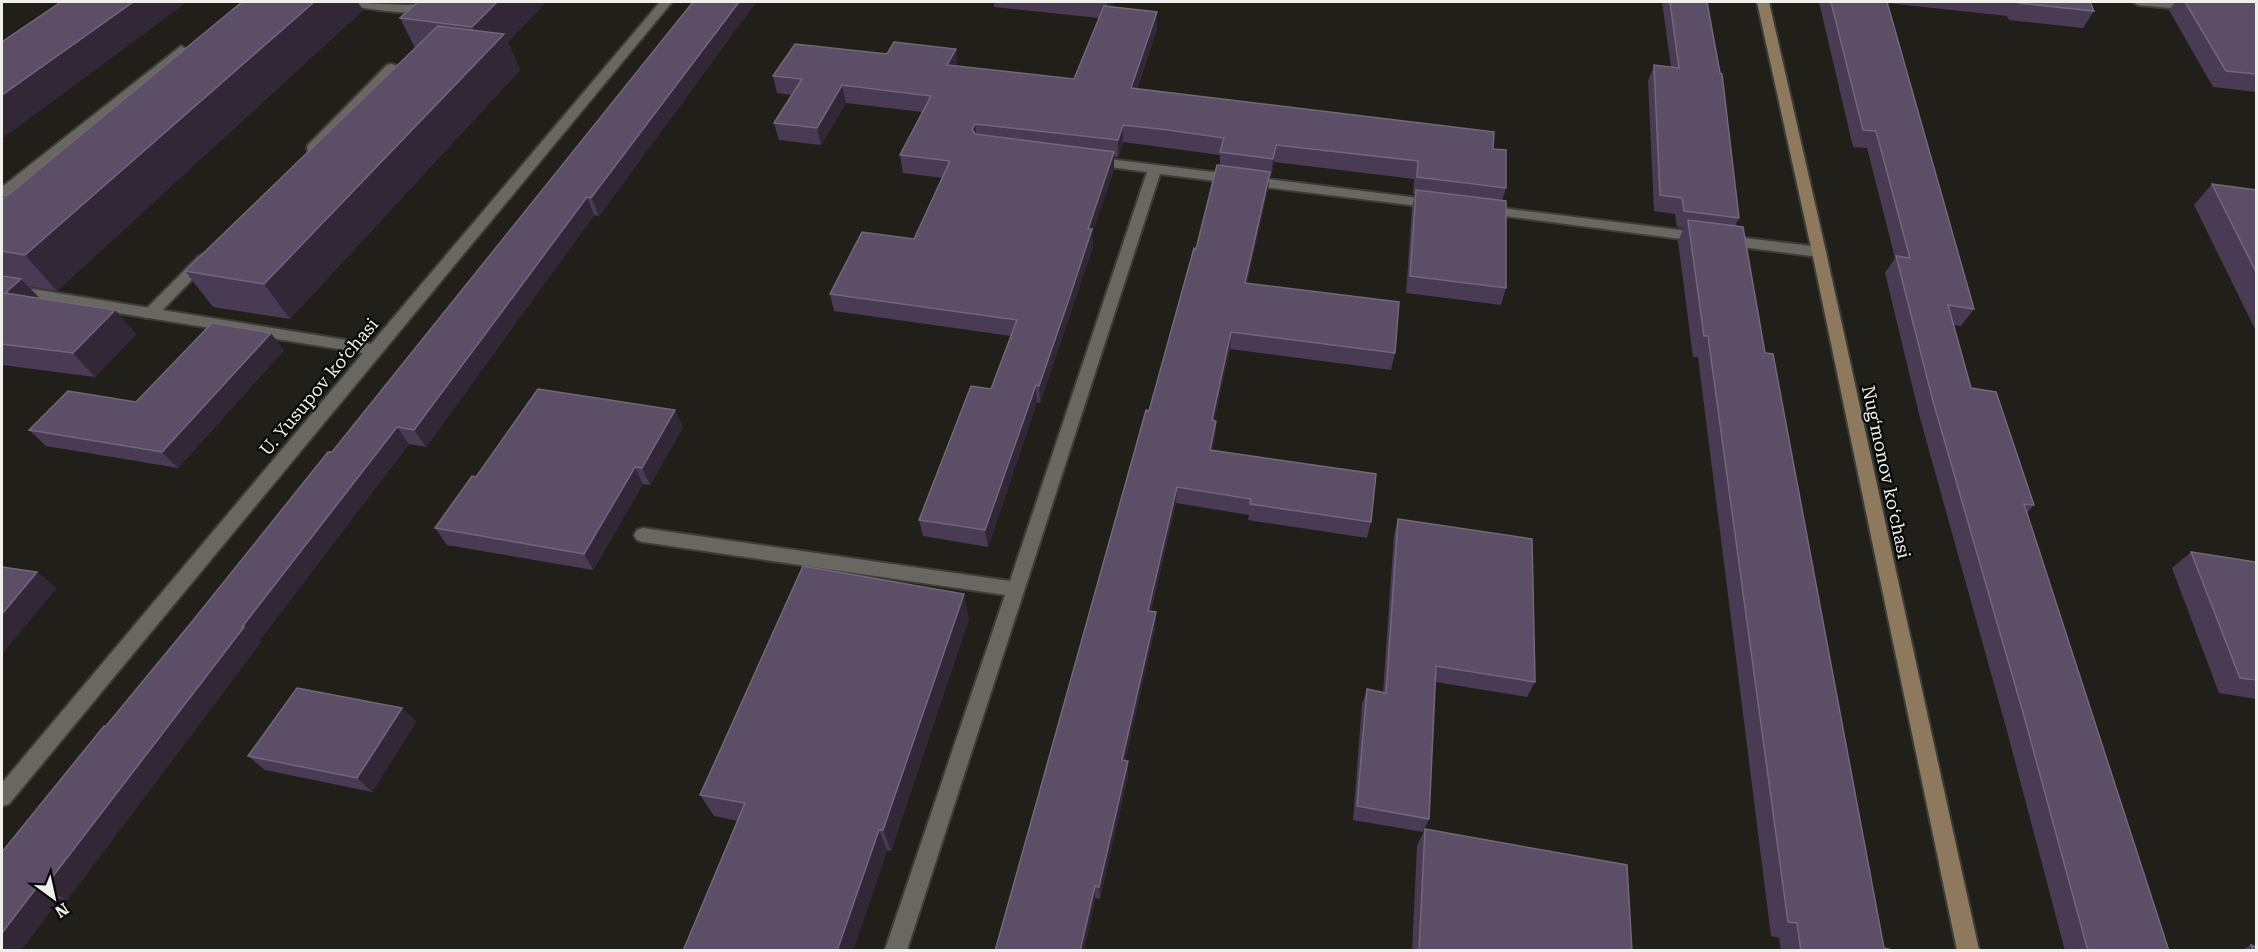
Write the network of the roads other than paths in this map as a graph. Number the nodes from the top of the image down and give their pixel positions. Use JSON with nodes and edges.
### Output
{"nodes":[{"id":1,"x":346,"y":2,"type":"edge"},
{"id":2,"x":444,"y":2,"type":"edge"},
{"id":3,"x":666,"y":2,"type":"edge"},
{"id":4,"x":1763,"y":2,"type":"edge"},
{"id":5,"x":2138,"y":2,"type":"edge"},
{"id":6,"x":2209,"y":9,"type":"edge"},
{"id":7,"x":181,"y":50,"type":"edge"},
{"id":8,"x":392,"y":68,"type":"edge"},
{"id":9,"x":1074,"y":158,"type":"edge"},
{"id":10,"x":300,"y":161,"type":"edge"},
{"id":11,"x":1155,"y":169,"type":"junction"},
{"id":12,"x":2,"y":193,"type":"edge"},
{"id":13,"x":1452,"y":206,"type":"edge"},
{"id":14,"x":1475,"y":209,"type":"edge"},
{"id":15,"x":217,"y":246,"type":"edge"},
{"id":16,"x":1819,"y":252,"type":"junction"},
{"id":17,"x":2,"y":289,"type":"edge"},
{"id":18,"x":150,"y":314,"type":"junction"},
{"id":19,"x":375,"y":350,"type":"junction"},
{"id":20,"x":643,"y":534,"type":"dead end"},
{"id":21,"x":1016,"y":589,"type":"junction"},
{"id":22,"x":2,"y":797,"type":"edge"},
{"id":23,"x":896,"y":951,"type":"edge"},
{"id":24,"x":1968,"y":951,"type":"edge"}],
"edges":[{"from":1,"to":2,"type":"street"},
{"from":3,"to":19,"type":"street","name":"U. Yusupov ko‘chasi"},
{"from":4,"to":16,"type":"main road","name":"Nugʻmonov koʻchasi"},
{"from":5,"to":6,"type":"street"},
{"from":7,"to":12,"type":"street"},
{"from":8,"to":10,"type":"street"},
{"from":9,"to":11,"type":"street"},
{"from":11,"to":13,"type":"street"},
{"from":11,"to":21,"type":"street"},
{"from":14,"to":16,"type":"street"},
{"from":15,"to":18,"type":"street"},
{"from":16,"to":24,"type":"main road","name":"Nugʻmonov koʻchasi"},
{"from":17,"to":18,"type":"street"},
{"from":18,"to":19,"type":"street"},
{"from":19,"to":22,"type":"street","name":"U. Yusupov ko‘chasi"},
{"from":20,"to":21,"type":"street"},
{"from":21,"to":23,"type":"street"}]}
